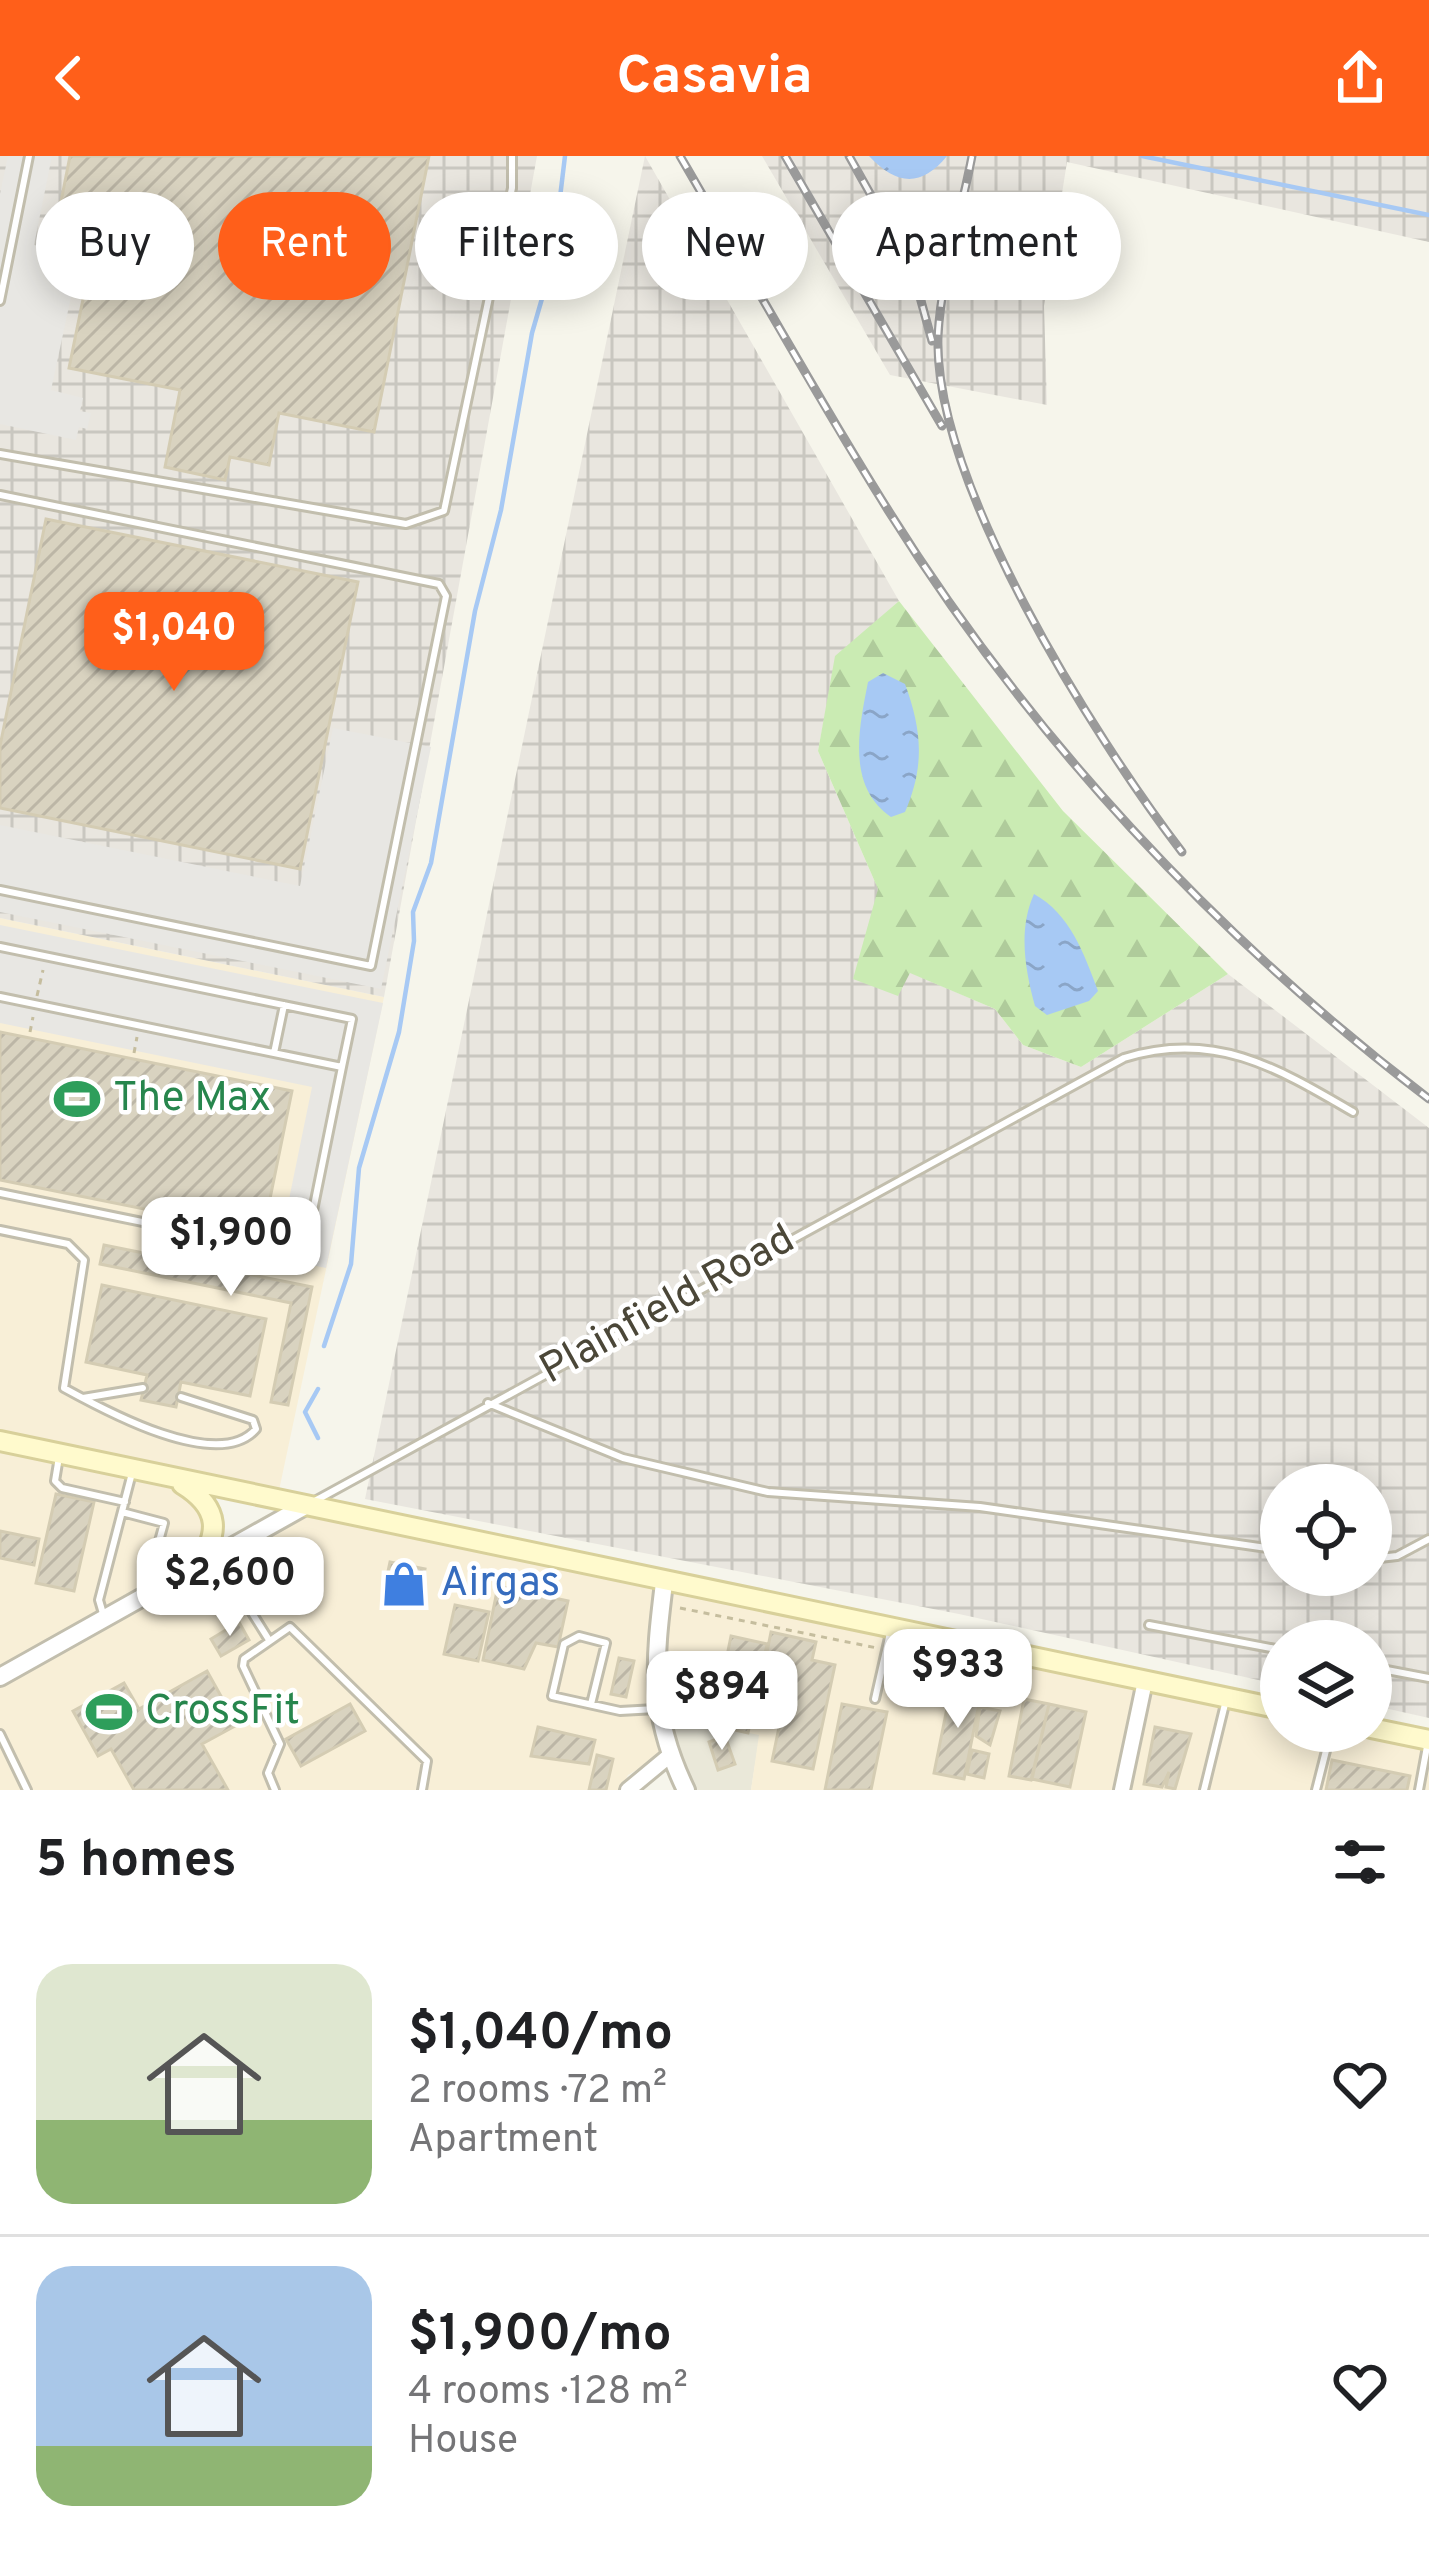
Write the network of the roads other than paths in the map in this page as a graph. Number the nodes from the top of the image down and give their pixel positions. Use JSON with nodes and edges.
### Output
{"nodes":[{"id":1,"x":29,"y":156,"type":"edge"},
{"id":2,"x":512,"y":156,"type":"edge"},
{"id":3,"x":0,"y":301,"type":"edge"},
{"id":4,"x":0,"y":454,"type":"edge"},
{"id":5,"x":0,"y":495,"type":"edge"},
{"id":6,"x":0,"y":890,"type":"edge"},
{"id":7,"x":0,"y":947,"type":"edge"},
{"id":8,"x":0,"y":998,"type":"edge"},
{"id":9,"x":284,"y":1005,"type":"junction"},
{"id":10,"x":274,"y":1053,"type":"junction"},
{"id":11,"x":342,"y":1067,"type":"junction"},
{"id":12,"x":1353,"y":1112,"type":"dead end"},
{"id":13,"x":0,"y":1193,"type":"edge"},
{"id":14,"x":0,"y":1230,"type":"edge"},
{"id":15,"x":142,"y":1388,"type":"dead end"},
{"id":16,"x":182,"y":1396,"type":"dead end"},
{"id":17,"x":83,"y":1398,"type":"junction"},
{"id":18,"x":488,"y":1403,"type":"junction"},
{"id":19,"x":0,"y":1441,"type":"edge"},
{"id":20,"x":60,"y":1454,"type":"junction"},
{"id":21,"x":133,"y":1469,"type":"junction"},
{"id":22,"x":172,"y":1478,"type":"junction"},
{"id":23,"x":125,"y":1502,"type":"junction"},
{"id":24,"x":305,"y":1506,"type":"junction"},
{"id":25,"x":122,"y":1512,"type":"junction"},
{"id":26,"x":1429,"y":1539,"type":"edge"},
{"id":27,"x":1260,"y":1547,"type":"edge"},
{"id":28,"x":217,"y":1556,"type":"junction"},
{"id":29,"x":1392,"y":1557,"type":"edge"},
{"id":30,"x":194,"y":1569,"type":"junction"},
{"id":31,"x":664,"y":1582,"type":"junction"},
{"id":32,"x":158,"y":1589,"type":"junction"},
{"id":33,"x":104,"y":1619,"type":"junction"},
{"id":34,"x":1149,"y":1625,"type":"dead end"},
{"id":35,"x":891,"y":1629,"type":"junction"},
{"id":36,"x":269,"y":1640,"type":"junction"},
{"id":37,"x":1260,"y":1646,"type":"edge"},
{"id":38,"x":1392,"y":1671,"type":"edge"},
{"id":39,"x":0,"y":1677,"type":"edge"},
{"id":40,"x":1429,"y":1678,"type":"edge"},
{"id":41,"x":1144,"y":1681,"type":"junction"},
{"id":42,"x":1226,"y":1698,"type":"junction"},
{"id":43,"x":875,"y":1699,"type":"dead end"},
{"id":44,"x":591,"y":1704,"type":"junction"},
{"id":45,"x":1260,"y":1705,"type":"edge"},
{"id":46,"x":656,"y":1709,"type":"junction"},
{"id":47,"x":1392,"y":1732,"type":"edge"},
{"id":48,"x":0,"y":1734,"type":"edge"},
{"id":49,"x":1429,"y":1740,"type":"edge"},
{"id":50,"x":1326,"y":1752,"type":"edge"},
{"id":51,"x":669,"y":1756,"type":"junction"},
{"id":52,"x":27,"y":1790,"type":"edge"},
{"id":53,"x":275,"y":1790,"type":"edge"},
{"id":54,"x":422,"y":1790,"type":"edge"},
{"id":55,"x":628,"y":1790,"type":"edge"},
{"id":56,"x":686,"y":1790,"type":"edge"},
{"id":57,"x":1122,"y":1790,"type":"edge"},
{"id":58,"x":1204,"y":1790,"type":"edge"},
{"id":59,"x":1316,"y":1790,"type":"edge"},
{"id":60,"x":1419,"y":1790,"type":"edge"}],
"edges":[{"from":1,"to":3,"type":"lane"},
{"from":2,"to":4,"type":"lane"},
{"from":5,"to":6,"type":"lane"},
{"from":7,"to":9,"type":"lane"},
{"from":8,"to":10,"type":"lane"},
{"from":9,"to":10,"type":"lane"},
{"from":9,"to":11,"type":"lane"},
{"from":10,"to":11,"type":"lane"},
{"from":11,"to":13,"type":"lane"},
{"from":12,"to":18,"type":"lane","name":"Plainfield Road"},
{"from":14,"to":17,"type":"lane"},
{"from":15,"to":17,"type":"lane"},
{"from":16,"to":17,"type":"lane"},
{"from":18,"to":24,"type":"lane","name":"Plainfield Road"},
{"from":18,"to":27,"type":"lane"},
{"from":19,"to":20,"type":"main road"},
{"from":20,"to":21,"type":"main road"},
{"from":20,"to":23,"type":"lane"},
{"from":21,"to":22,"type":"main road"},
{"from":21,"to":23,"type":"lane"},
{"from":22,"to":24,"type":"main road"},
{"from":22,"to":30,"type":"main road"},
{"from":23,"to":25,"type":"lane"},
{"from":24,"to":28,"type":"street","name":"Plainfield Road"},
{"from":24,"to":31,"type":"main road"},
{"from":25,"to":32,"type":"lane"},
{"from":25,"to":33,"type":"lane"},
{"from":26,"to":29,"type":"lane"},
{"from":28,"to":30,"type":"street","name":"Plainfield Road"},
{"from":28,"to":36,"type":"lane"},
{"from":30,"to":32,"type":"street","name":"Plainfield Road"},
{"from":31,"to":35,"type":"main road"},
{"from":31,"to":46,"type":"street"},
{"from":32,"to":33,"type":"street","name":"Plainfield Road"},
{"from":33,"to":39,"type":"street","name":"Plainfield Road"},
{"from":34,"to":37,"type":"lane"},
{"from":35,"to":41,"type":"main road"},
{"from":35,"to":43,"type":"lane"},
{"from":36,"to":53,"type":"lane"},
{"from":36,"to":54,"type":"lane"},
{"from":38,"to":40,"type":"lane"},
{"from":41,"to":42,"type":"main road"},
{"from":41,"to":57,"type":"street"},
{"from":42,"to":45,"type":"main road"},
{"from":42,"to":58,"type":"lane"},
{"from":44,"to":44,"type":"lane"},
{"from":44,"to":46,"type":"lane"},
{"from":46,"to":51,"type":"street"},
{"from":47,"to":49,"type":"main road"},
{"from":48,"to":52,"type":"lane"},
{"from":49,"to":60,"type":"lane"},
{"from":50,"to":59,"type":"lane"},
{"from":51,"to":55,"type":"street"},
{"from":51,"to":56,"type":"street"}]}
